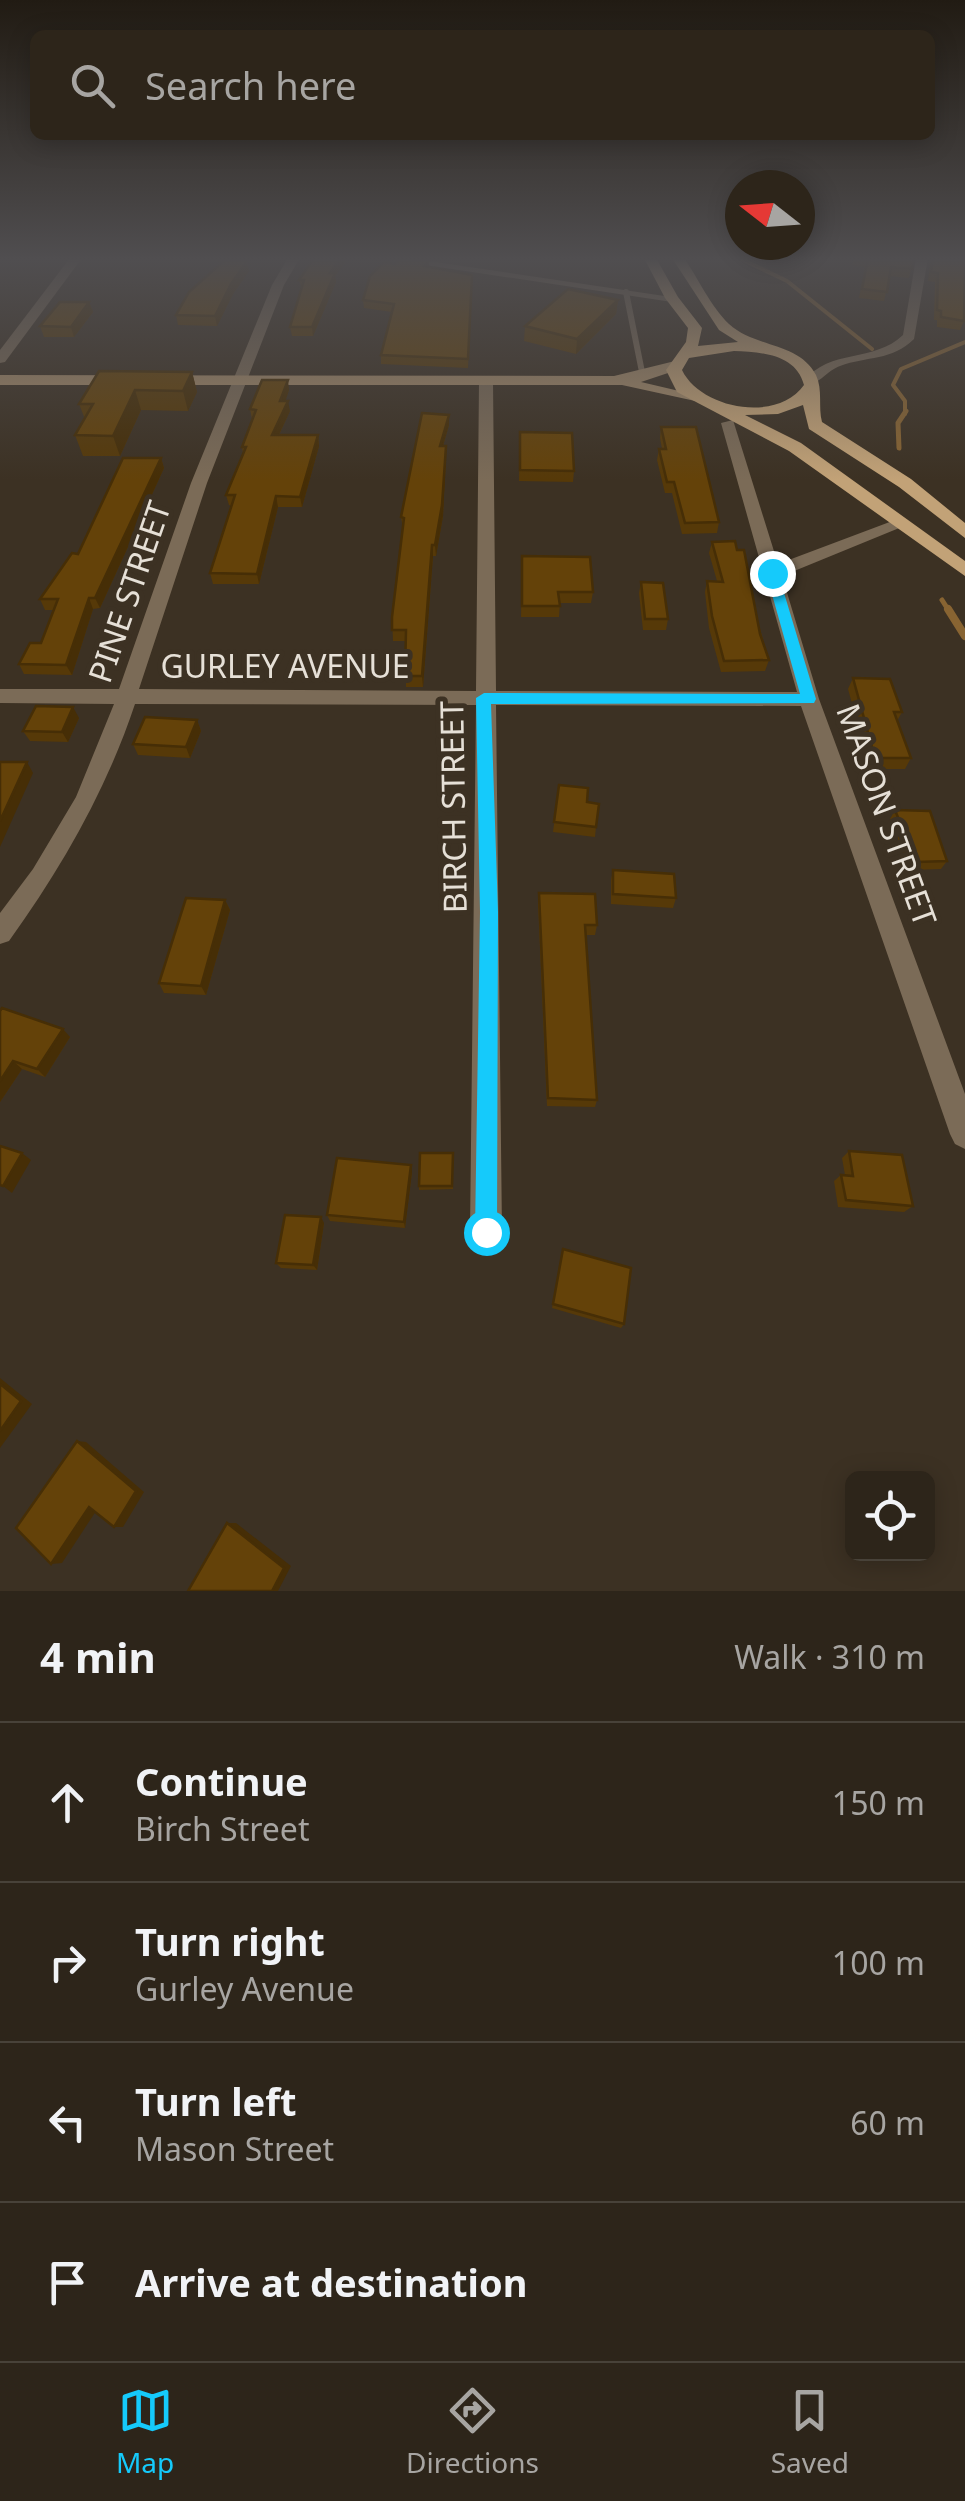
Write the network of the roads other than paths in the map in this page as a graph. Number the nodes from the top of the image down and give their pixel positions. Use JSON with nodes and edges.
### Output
{"nodes":[{"id":1,"x":259,"y":332,"type":"edge"},
{"id":2,"x":634,"y":332,"type":"edge"},
{"id":3,"x":695,"y":332,"type":"edge"},
{"id":4,"x":733,"y":332,"type":"edge"},
{"id":5,"x":908,"y":332,"type":"edge"},
{"id":6,"x":6,"y":343,"type":"edge"},
{"id":7,"x":763,"y":349,"type":"junction"},
{"id":8,"x":780,"y":354,"type":"junction"},
{"id":9,"x":0,"y":359,"type":"edge"},
{"id":10,"x":680,"y":360,"type":"junction"},
{"id":11,"x":846,"y":360,"type":"junction"},
{"id":12,"x":643,"y":377,"type":"junction"},
{"id":13,"x":0,"y":380,"type":"edge"},
{"id":14,"x":486,"y":381,"type":"junction"},
{"id":15,"x":614,"y":381,"type":"junction"},
{"id":16,"x":239,"y":382,"type":"junction"},
{"id":17,"x":811,"y":384,"type":"junction"},
{"id":18,"x":707,"y":403,"type":"junction"},
{"id":19,"x":728,"y":423,"type":"dead end"},
{"id":20,"x":901,"y":524,"type":"junction"},
{"id":21,"x":965,"y":532,"type":"edge"},
{"id":22,"x":965,"y":570,"type":"edge"},
{"id":23,"x":772,"y":573,"type":"junction"},
{"id":24,"x":0,"y":696,"type":"edge"},
{"id":25,"x":127,"y":696,"type":"junction"},
{"id":26,"x":484,"y":698,"type":"junction"},
{"id":27,"x":809,"y":699,"type":"junction"},
{"id":28,"x":0,"y":933,"type":"edge"},
{"id":29,"x":965,"y":1134,"type":"edge"},
{"id":30,"x":486,"y":1232,"type":"dead end"}],
"edges":[{"from":1,"to":16,"type":"street","name":"PINE STREET"},
{"from":2,"to":12,"type":"lane"},
{"from":3,"to":10,"type":"main road"},
{"from":4,"to":7,"type":"main road"},
{"from":5,"to":11,"type":"street"},
{"from":6,"to":9,"type":"street"},
{"from":7,"to":8,"type":"main road"},
{"from":7,"to":10,"type":"main road"},
{"from":8,"to":11,"type":"street"},
{"from":8,"to":17,"type":"main road"},
{"from":10,"to":12,"type":"street"},
{"from":10,"to":18,"type":"main road"},
{"from":11,"to":17,"type":"street"},
{"from":12,"to":15,"type":"street"},
{"from":13,"to":16,"type":"street"},
{"from":14,"to":15,"type":"street"},
{"from":14,"to":16,"type":"street"},
{"from":14,"to":26,"type":"street","name":"BIRCH STREET"},
{"from":15,"to":18,"type":"street"},
{"from":16,"to":25,"type":"street","name":"PINE STREET"},
{"from":17,"to":18,"type":"main road"},
{"from":17,"to":21,"type":"main road"},
{"from":18,"to":20,"type":"main road"},
{"from":19,"to":23,"type":"street","name":"MASON STREET"},
{"from":20,"to":22,"type":"main road"},
{"from":20,"to":23,"type":"street"},
{"from":23,"to":27,"type":"street","name":"MASON STREET"},
{"from":24,"to":25,"type":"street","name":"GURLEY AVENUE"},
{"from":25,"to":26,"type":"street","name":"GURLEY AVENUE"},
{"from":25,"to":28,"type":"street","name":"PINE STREET"},
{"from":26,"to":27,"type":"street","name":"GURLEY AVENUE"},
{"from":26,"to":30,"type":"street","name":"BIRCH STREET"},
{"from":27,"to":29,"type":"street","name":"MASON STREET"}]}
